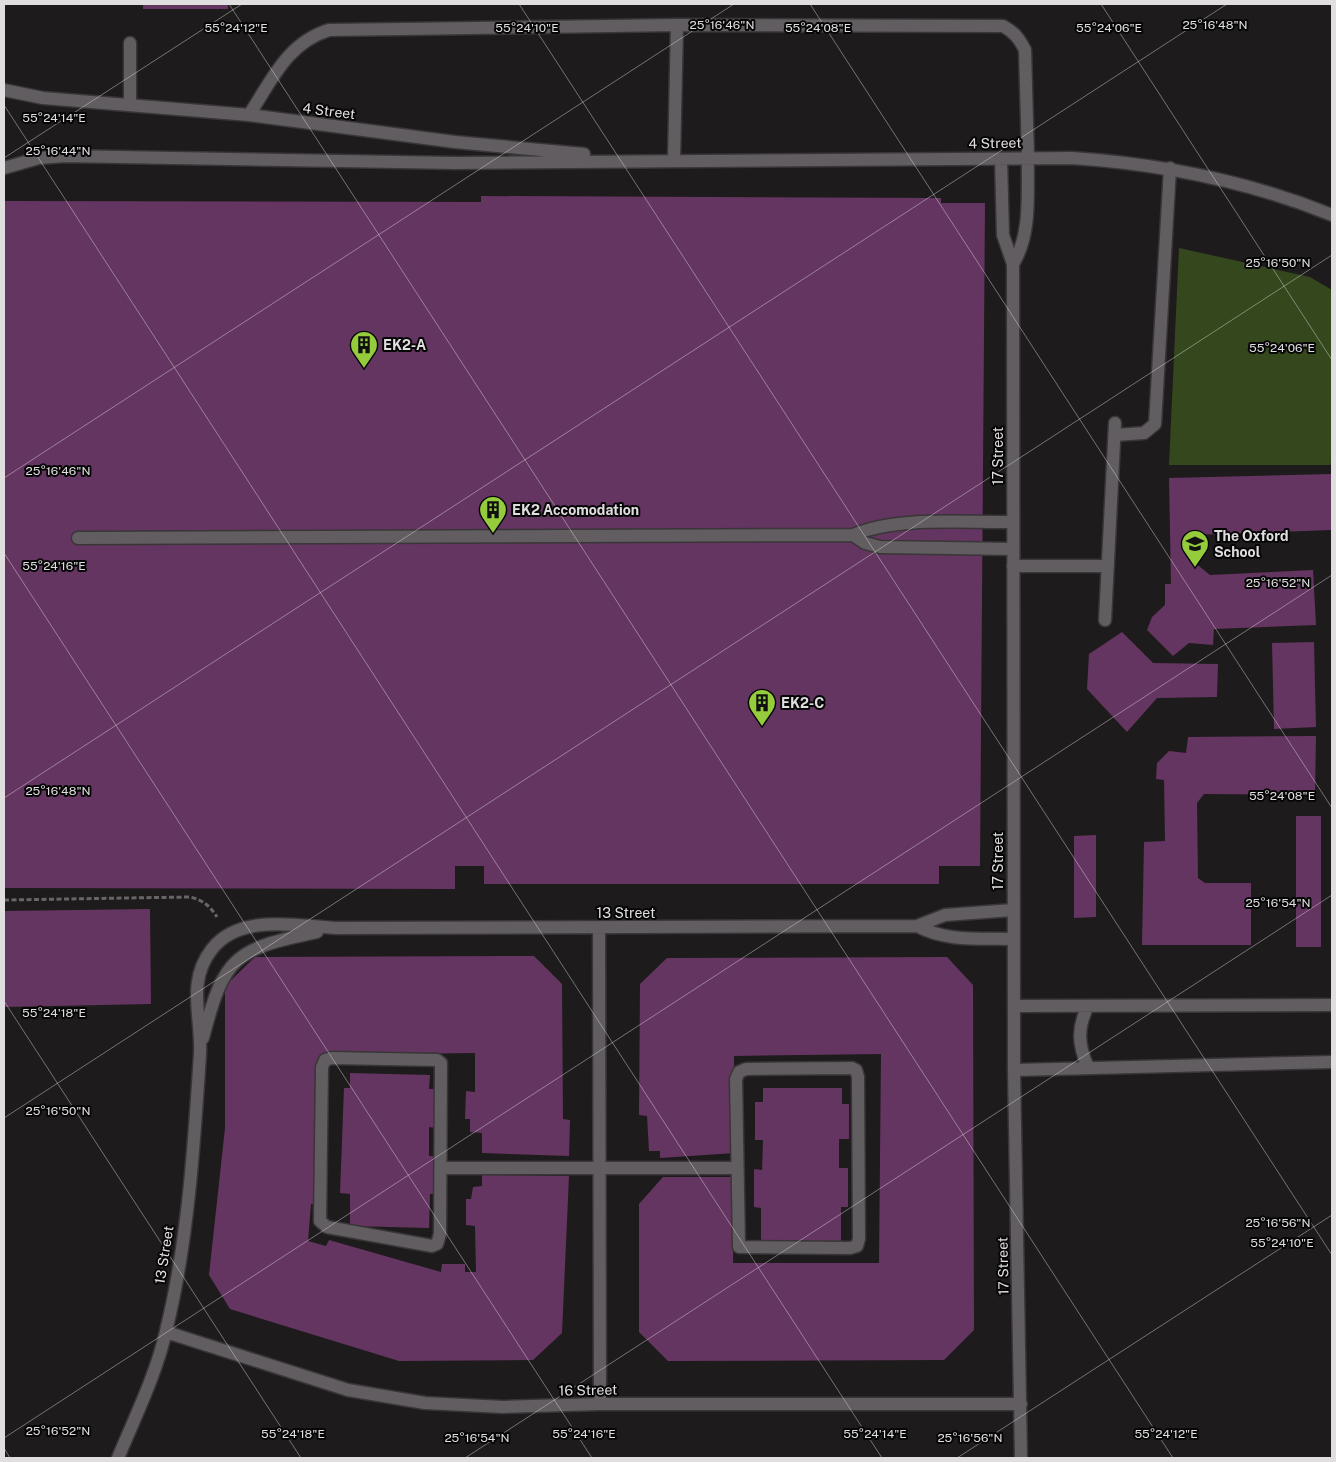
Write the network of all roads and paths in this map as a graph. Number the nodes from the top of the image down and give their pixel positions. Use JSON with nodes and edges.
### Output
{"nodes":[{"id":1,"x":677,"y":25,"type":"junction"},
{"id":2,"x":130,"y":43,"type":"dead end"},
{"id":3,"x":4,"y":90,"type":"edge"},
{"id":4,"x":130,"y":105,"type":"junction"},
{"id":5,"x":249,"y":116,"type":"junction"},
{"id":6,"x":1028,"y":157,"type":"junction"},
{"id":7,"x":1001,"y":159,"type":"junction"},
{"id":8,"x":651,"y":160,"type":"junction"},
{"id":9,"x":674,"y":160,"type":"junction"},
{"id":10,"x":4,"y":168,"type":"edge"},
{"id":11,"x":1170,"y":168,"type":"junction"},
{"id":12,"x":1332,"y":215,"type":"edge"},
{"id":13,"x":1013,"y":264,"type":"junction"},
{"id":14,"x":1013,"y":522,"type":"junction"},
{"id":15,"x":852,"y":535,"type":"junction"},
{"id":16,"x":78,"y":538,"type":"dead end"},
{"id":17,"x":1013,"y":549,"type":"junction"},
{"id":18,"x":1013,"y":566,"type":"junction"},
{"id":19,"x":1108,"y":566,"type":"junction"},
{"id":20,"x":1105,"y":620,"type":"dead end"},
{"id":21,"x":4,"y":900,"type":"edge"},
{"id":22,"x":1013,"y":910,"type":"junction"},
{"id":23,"x":917,"y":926,"type":"junction"},
{"id":24,"x":336,"y":928,"type":"junction"},
{"id":25,"x":599,"y":928,"type":"junction"},
{"id":26,"x":228,"y":934,"type":"junction"},
{"id":27,"x":1013,"y":939,"type":"junction"},
{"id":28,"x":1332,"y":1005,"type":"edge"},
{"id":29,"x":1014,"y":1006,"type":"junction"},
{"id":30,"x":1088,"y":1006,"type":"junction"},
{"id":31,"x":200,"y":1048,"type":"junction"},
{"id":32,"x":1332,"y":1062,"type":"edge"},
{"id":33,"x":1088,"y":1067,"type":"junction"},
{"id":34,"x":1014,"y":1070,"type":"junction"},
{"id":35,"x":441,"y":1168,"type":"junction"},
{"id":36,"x":600,"y":1168,"type":"junction"},
{"id":37,"x":737,"y":1168,"type":"junction"},
{"id":38,"x":166,"y":1332,"type":"junction"},
{"id":39,"x":600,"y":1404,"type":"junction"},
{"id":40,"x":1021,"y":1404,"type":"junction"},
{"id":41,"x":118,"y":1458,"type":"edge"},
{"id":42,"x":1022,"y":1458,"type":"edge"}],
"edges":[{"from":1,"to":5,"type":"street","name":"17 Street"},
{"from":1,"to":6,"type":"street","name":"17 Street"},
{"from":1,"to":9,"type":"street"},
{"from":2,"to":4,"type":"street"},
{"from":3,"to":4,"type":"street","name":"4 Street"},
{"from":4,"to":5,"type":"street","name":"4 Street"},
{"from":5,"to":8,"type":"street","name":"4 Street"},
{"from":6,"to":7,"type":"street","name":"4 Street"},
{"from":6,"to":11,"type":"street","name":"4 Street"},
{"from":6,"to":13,"type":"street","name":"17 Street"},
{"from":7,"to":9,"type":"street","name":"4 Street"},
{"from":7,"to":13,"type":"street","name":"17 Street"},
{"from":8,"to":9,"type":"street","name":"4 Street"},
{"from":8,"to":10,"type":"street","name":"4 Street"},
{"from":11,"to":12,"type":"street","name":"4 Street"},
{"from":11,"to":19,"type":"street"},
{"from":13,"to":14,"type":"street","name":"17 Street"},
{"from":14,"to":15,"type":"street"},
{"from":14,"to":17,"type":"street","name":"17 Street"},
{"from":15,"to":16,"type":"street"},
{"from":15,"to":17,"type":"street"},
{"from":17,"to":18,"type":"street","name":"17 Street"},
{"from":18,"to":19,"type":"street"},
{"from":18,"to":22,"type":"street","name":"17 Street"},
{"from":19,"to":20,"type":"street"},
{"from":21,"to":26,"type":"path"},
{"from":22,"to":23,"type":"street","name":"13 Street"},
{"from":22,"to":27,"type":"street","name":"17 Street"},
{"from":23,"to":25,"type":"street","name":"13 Street"},
{"from":23,"to":27,"type":"street","name":"13 Street"},
{"from":24,"to":25,"type":"street","name":"13 Street"},
{"from":24,"to":26,"type":"street","name":"13 Street"},
{"from":24,"to":31,"type":"street","name":"13 Street"},
{"from":25,"to":36,"type":"street"},
{"from":26,"to":31,"type":"street","name":"13 Street"},
{"from":27,"to":29,"type":"street","name":"17 Street"},
{"from":28,"to":30,"type":"street"},
{"from":29,"to":30,"type":"street"},
{"from":29,"to":34,"type":"street","name":"17 Street"},
{"from":30,"to":33,"type":"street"},
{"from":31,"to":38,"type":"street","name":"13 Street"},
{"from":32,"to":33,"type":"street"},
{"from":33,"to":34,"type":"street"},
{"from":34,"to":40,"type":"street","name":"17 Street"},
{"from":35,"to":35,"type":"street"},
{"from":35,"to":36,"type":"street"},
{"from":36,"to":37,"type":"street"},
{"from":36,"to":39,"type":"street"},
{"from":37,"to":37,"type":"street"},
{"from":38,"to":39,"type":"street","name":"16 Street"},
{"from":38,"to":41,"type":"street","name":"13 Street"},
{"from":39,"to":40,"type":"street","name":"16 Street"},
{"from":40,"to":42,"type":"street","name":"17 Street"}]}
